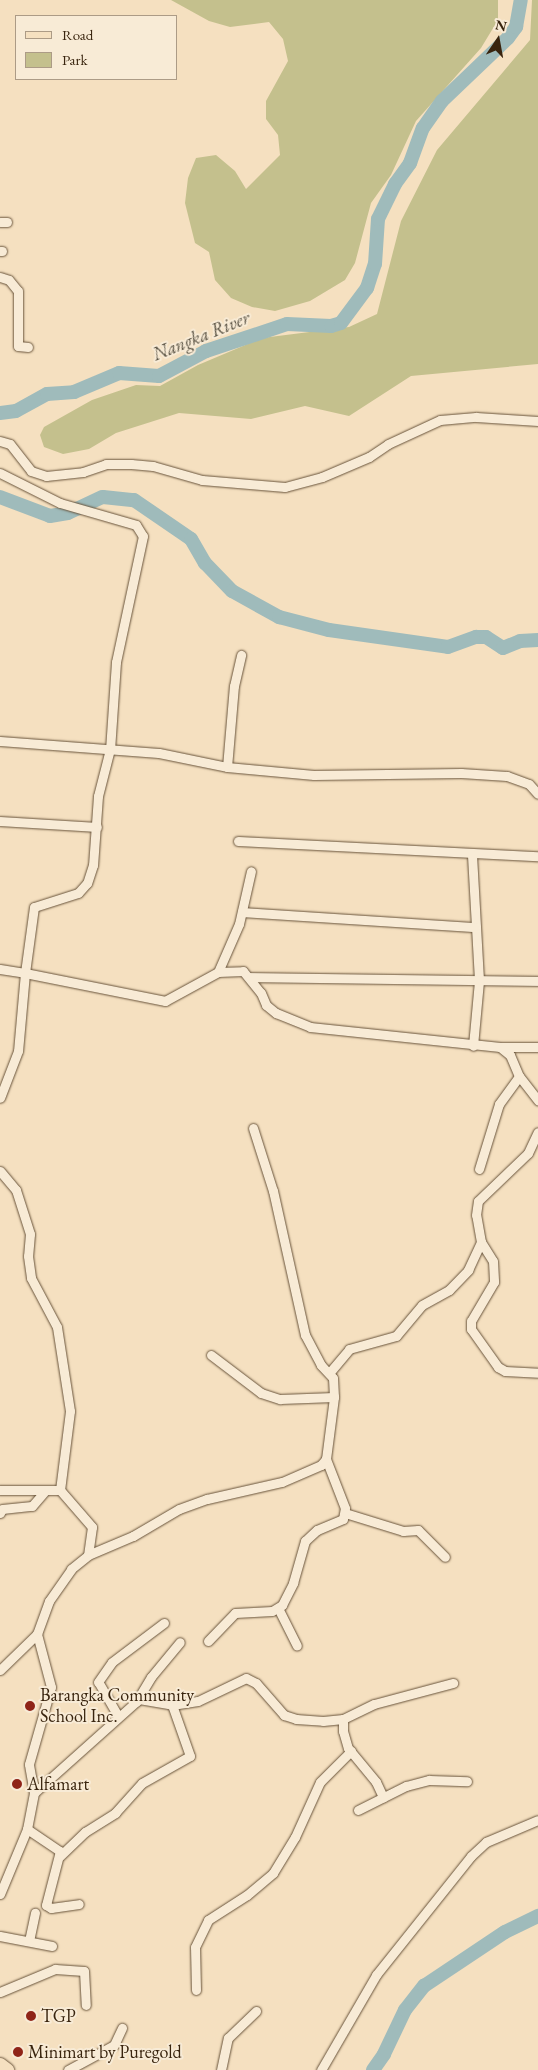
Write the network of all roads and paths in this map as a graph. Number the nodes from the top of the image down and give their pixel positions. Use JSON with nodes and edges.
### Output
{"nodes":[{"id":1,"x":0,"y":277,"type":"edge"},
{"id":2,"x":28,"y":347,"type":"dead end"},
{"id":3,"x":538,"y":421,"type":"edge"},
{"id":4,"x":0,"y":441,"type":"edge"},
{"id":5,"x":0,"y":473,"type":"edge"},
{"id":6,"x":241,"y":655,"type":"dead end"},
{"id":7,"x":0,"y":741,"type":"edge"},
{"id":8,"x":110,"y":749,"type":"junction"},
{"id":9,"x":227,"y":766,"type":"junction"},
{"id":10,"x":538,"y":794,"type":"edge"},
{"id":11,"x":0,"y":821,"type":"edge"},
{"id":12,"x":97,"y":826,"type":"junction"},
{"id":13,"x":238,"y":841,"type":"dead end"},
{"id":14,"x":472,"y":855,"type":"junction"},
{"id":15,"x":538,"y":856,"type":"edge"},
{"id":16,"x":252,"y":870,"type":"dead end"},
{"id":17,"x":242,"y":912,"type":"junction"},
{"id":18,"x":476,"y":927,"type":"junction"},
{"id":19,"x":0,"y":969,"type":"edge"},
{"id":20,"x":218,"y":972,"type":"junction"},
{"id":21,"x":25,"y":973,"type":"junction"},
{"id":22,"x":249,"y":976,"type":"junction"},
{"id":23,"x":479,"y":980,"type":"junction"},
{"id":24,"x":538,"y":981,"type":"edge"},
{"id":25,"x":473,"y":1046,"type":"junction"},
{"id":26,"x":500,"y":1047,"type":"junction"},
{"id":27,"x":538,"y":1047,"type":"edge"},
{"id":28,"x":519,"y":1076,"type":"junction"},
{"id":29,"x":0,"y":1098,"type":"edge"},
{"id":30,"x":538,"y":1100,"type":"edge"},
{"id":31,"x":253,"y":1128,"type":"dead end"},
{"id":32,"x":538,"y":1132,"type":"edge"},
{"id":33,"x":479,"y":1169,"type":"dead end"},
{"id":34,"x":0,"y":1171,"type":"edge"},
{"id":35,"x":481,"y":1242,"type":"junction"},
{"id":36,"x":211,"y":1355,"type":"dead end"},
{"id":37,"x":330,"y":1372,"type":"junction"},
{"id":38,"x":538,"y":1373,"type":"edge"},
{"id":39,"x":334,"y":1397,"type":"junction"},
{"id":40,"x":326,"y":1460,"type":"junction"},
{"id":41,"x":0,"y":1490,"type":"edge"},
{"id":42,"x":60,"y":1490,"type":"junction"},
{"id":43,"x":45,"y":1491,"type":"junction"},
{"id":44,"x":0,"y":1513,"type":"edge"},
{"id":45,"x":345,"y":1514,"type":"junction"},
{"id":46,"x":88,"y":1555,"type":"junction"},
{"id":47,"x":445,"y":1557,"type":"dead end"},
{"id":48,"x":278,"y":1608,"type":"junction"},
{"id":49,"x":164,"y":1623,"type":"dead end"},
{"id":50,"x":37,"y":1634,"type":"junction"},
{"id":51,"x":208,"y":1641,"type":"dead end"},
{"id":52,"x":180,"y":1642,"type":"dead end"},
{"id":53,"x":297,"y":1646,"type":"dead end"},
{"id":54,"x":0,"y":1670,"type":"edge"},
{"id":55,"x":453,"y":1683,"type":"dead end"},
{"id":56,"x":136,"y":1702,"type":"junction"},
{"id":57,"x":172,"y":1704,"type":"junction"},
{"id":58,"x":118,"y":1716,"type":"junction"},
{"id":59,"x":343,"y":1719,"type":"junction"},
{"id":60,"x":351,"y":1751,"type":"junction"},
{"id":61,"x":466,"y":1781,"type":"dead end"},
{"id":62,"x":34,"y":1793,"type":"junction"},
{"id":63,"x":383,"y":1797,"type":"junction"},
{"id":64,"x":358,"y":1810,"type":"dead end"},
{"id":65,"x":538,"y":1820,"type":"edge"},
{"id":66,"x":26,"y":1830,"type":"junction"},
{"id":67,"x":60,"y":1856,"type":"junction"},
{"id":68,"x":1,"y":1888,"type":"edge"},
{"id":69,"x":79,"y":1904,"type":"dead end"},
{"id":70,"x":35,"y":1913,"type":"dead end"},
{"id":71,"x":0,"y":1936,"type":"edge"},
{"id":72,"x":29,"y":1941,"type":"junction"},
{"id":73,"x":52,"y":1946,"type":"dead end"},
{"id":74,"x":196,"y":1990,"type":"dead end"},
{"id":75,"x":0,"y":1992,"type":"edge"},
{"id":76,"x":86,"y":2005,"type":"dead end"},
{"id":77,"x":256,"y":2011,"type":"dead end"},
{"id":78,"x":122,"y":2028,"type":"dead end"},
{"id":79,"x":0,"y":2065,"type":"edge"},
{"id":80,"x":8,"y":2070,"type":"edge"},
{"id":81,"x":68,"y":2070,"type":"edge"},
{"id":82,"x":221,"y":2070,"type":"edge"},
{"id":83,"x":321,"y":2070,"type":"edge"}],
"edges":[{"from":1,"to":2,"type":"street"},
{"from":3,"to":4,"type":"street"},
{"from":5,"to":8,"type":"street"},
{"from":6,"to":9,"type":"street"},
{"from":7,"to":8,"type":"street"},
{"from":8,"to":9,"type":"street"},
{"from":8,"to":12,"type":"street"},
{"from":9,"to":10,"type":"street"},
{"from":11,"to":12,"type":"street"},
{"from":12,"to":21,"type":"street"},
{"from":13,"to":14,"type":"street"},
{"from":14,"to":15,"type":"street"},
{"from":14,"to":18,"type":"street"},
{"from":16,"to":17,"type":"street"},
{"from":17,"to":18,"type":"street"},
{"from":17,"to":20,"type":"street"},
{"from":18,"to":23,"type":"street"},
{"from":19,"to":21,"type":"street"},
{"from":20,"to":21,"type":"street"},
{"from":20,"to":22,"type":"street"},
{"from":21,"to":29,"type":"street"},
{"from":22,"to":23,"type":"street"},
{"from":22,"to":25,"type":"street"},
{"from":23,"to":24,"type":"street"},
{"from":23,"to":25,"type":"street"},
{"from":25,"to":26,"type":"street"},
{"from":26,"to":27,"type":"street"},
{"from":26,"to":28,"type":"street"},
{"from":28,"to":30,"type":"street"},
{"from":28,"to":33,"type":"street"},
{"from":31,"to":37,"type":"street"},
{"from":32,"to":35,"type":"street"},
{"from":34,"to":42,"type":"street"},
{"from":35,"to":37,"type":"street"},
{"from":35,"to":38,"type":"street"},
{"from":36,"to":39,"type":"street"},
{"from":37,"to":39,"type":"street"},
{"from":39,"to":40,"type":"street"},
{"from":40,"to":45,"type":"street"},
{"from":40,"to":46,"type":"street"},
{"from":41,"to":43,"type":"street"},
{"from":42,"to":43,"type":"street"},
{"from":42,"to":46,"type":"street"},
{"from":43,"to":44,"type":"street"},
{"from":45,"to":47,"type":"street"},
{"from":45,"to":48,"type":"street"},
{"from":46,"to":50,"type":"street"},
{"from":48,"to":51,"type":"street"},
{"from":48,"to":53,"type":"street"},
{"from":49,"to":58,"type":"street"},
{"from":50,"to":54,"type":"street"},
{"from":50,"to":62,"type":"street"},
{"from":52,"to":56,"type":"street"},
{"from":55,"to":59,"type":"street"},
{"from":56,"to":57,"type":"street"},
{"from":56,"to":58,"type":"street"},
{"from":57,"to":59,"type":"street"},
{"from":57,"to":67,"type":"street"},
{"from":58,"to":62,"type":"street"},
{"from":59,"to":60,"type":"street"},
{"from":60,"to":63,"type":"street"},
{"from":60,"to":74,"type":"street"},
{"from":61,"to":63,"type":"street"},
{"from":62,"to":66,"type":"street"},
{"from":63,"to":64,"type":"street"},
{"from":65,"to":83,"type":"street"},
{"from":66,"to":67,"type":"street"},
{"from":66,"to":68,"type":"street"},
{"from":67,"to":69,"type":"street"},
{"from":70,"to":72,"type":"street"},
{"from":71,"to":72,"type":"street"},
{"from":72,"to":73,"type":"street"},
{"from":75,"to":76,"type":"street"},
{"from":77,"to":82,"type":"street"},
{"from":78,"to":81,"type":"street"},
{"from":79,"to":80,"type":"main road"}]}
